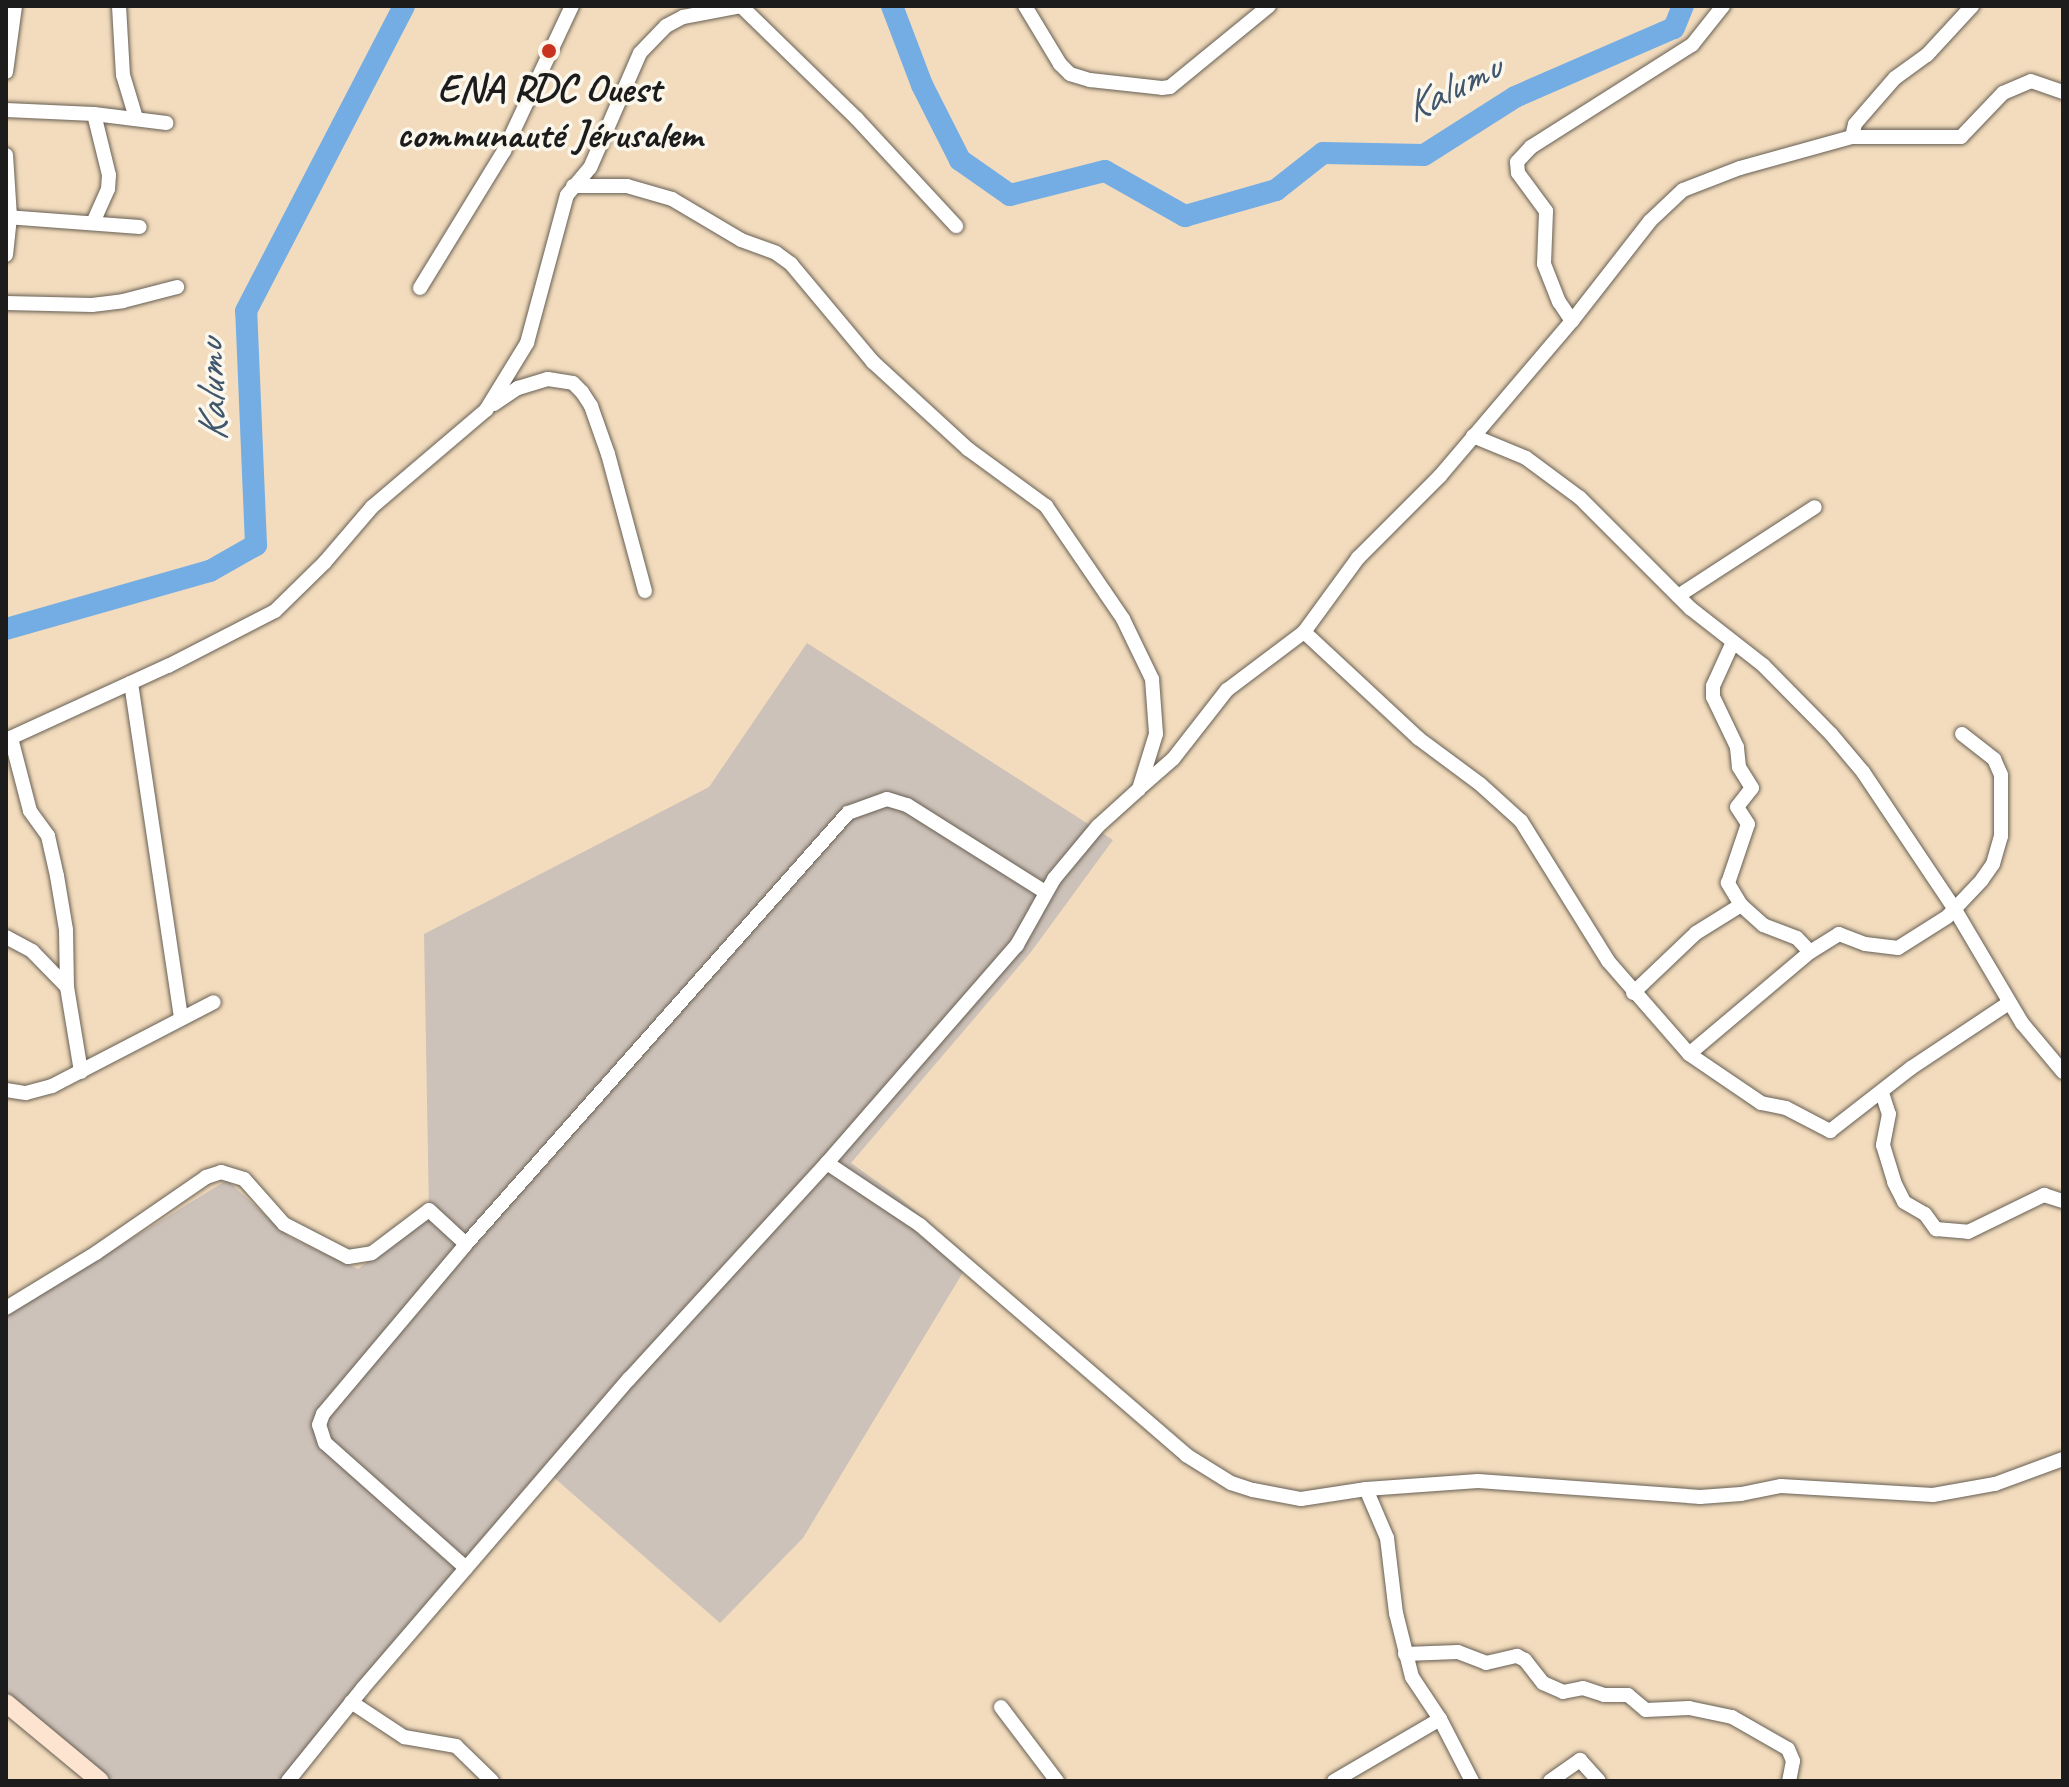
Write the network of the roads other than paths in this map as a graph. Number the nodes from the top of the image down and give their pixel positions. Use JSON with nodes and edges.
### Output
{"nodes":[{"id":1,"x":15,"y":6,"type":"edge"},
{"id":2,"x":119,"y":6,"type":"edge"},
{"id":3,"x":572,"y":6,"type":"edge"},
{"id":4,"x":1025,"y":6,"type":"edge"},
{"id":5,"x":1723,"y":6,"type":"edge"},
{"id":6,"x":1972,"y":6,"type":"edge"},
{"id":7,"x":1263,"y":8,"type":"edge"},
{"id":8,"x":6,"y":72,"type":"edge"},
{"id":9,"x":2063,"y":92,"type":"edge"},
{"id":10,"x":6,"y":110,"type":"edge"},
{"id":11,"x":94,"y":114,"type":"junction"},
{"id":12,"x":136,"y":118,"type":"junction"},
{"id":13,"x":166,"y":123,"type":"dead end"},
{"id":14,"x":1852,"y":137,"type":"junction"},
{"id":15,"x":6,"y":155,"type":"edge"},
{"id":16,"x":573,"y":186,"type":"junction"},
{"id":17,"x":8,"y":217,"type":"edge"},
{"id":18,"x":94,"y":221,"type":"junction"},
{"id":19,"x":956,"y":226,"type":"dead end"},
{"id":20,"x":140,"y":227,"type":"dead end"},
{"id":21,"x":6,"y":255,"type":"edge"},
{"id":22,"x":177,"y":287,"type":"dead end"},
{"id":23,"x":420,"y":288,"type":"dead end"},
{"id":24,"x":6,"y":303,"type":"edge"},
{"id":25,"x":1572,"y":321,"type":"junction"},
{"id":26,"x":486,"y":410,"type":"junction"},
{"id":27,"x":1473,"y":436,"type":"junction"},
{"id":28,"x":1815,"y":507,"type":"dead end"},
{"id":29,"x":645,"y":591,"type":"dead end"},
{"id":30,"x":1678,"y":596,"type":"junction"},
{"id":31,"x":1304,"y":632,"type":"junction"},
{"id":32,"x":1733,"y":642,"type":"junction"},
{"id":33,"x":131,"y":683,"type":"junction"},
{"id":34,"x":1962,"y":734,"type":"dead end"},
{"id":35,"x":9,"y":739,"type":"edge"},
{"id":36,"x":1139,"y":789,"type":"junction"},
{"id":37,"x":1045,"y":892,"type":"junction"},
{"id":38,"x":1741,"y":905,"type":"junction"},
{"id":39,"x":1954,"y":908,"type":"junction"},
{"id":40,"x":6,"y":937,"type":"edge"},
{"id":41,"x":1810,"y":952,"type":"junction"},
{"id":42,"x":67,"y":987,"type":"junction"},
{"id":43,"x":1633,"y":993,"type":"junction"},
{"id":44,"x":214,"y":1002,"type":"dead end"},
{"id":45,"x":2009,"y":1003,"type":"junction"},
{"id":46,"x":181,"y":1018,"type":"junction"},
{"id":47,"x":1689,"y":1054,"type":"junction"},
{"id":48,"x":81,"y":1072,"type":"junction"},
{"id":49,"x":2063,"y":1072,"type":"edge"},
{"id":50,"x":6,"y":1090,"type":"edge"},
{"id":51,"x":1882,"y":1093,"type":"junction"},
{"id":52,"x":827,"y":1163,"type":"junction"},
{"id":53,"x":2063,"y":1201,"type":"edge"},
{"id":54,"x":466,"y":1244,"type":"junction"},
{"id":55,"x":6,"y":1308,"type":"edge"},
{"id":56,"x":2063,"y":1459,"type":"edge"},
{"id":57,"x":1366,"y":1489,"type":"junction"},
{"id":58,"x":466,"y":1568,"type":"junction"},
{"id":59,"x":1405,"y":1654,"type":"junction"},
{"id":60,"x":351,"y":1702,"type":"junction"},
{"id":61,"x":6,"y":1703,"type":"edge"},
{"id":62,"x":1001,"y":1707,"type":"dead end"},
{"id":63,"x":1440,"y":1719,"type":"junction"},
{"id":64,"x":1355,"y":1768,"type":"junction"},
{"id":65,"x":100,"y":1781,"type":"edge"},
{"id":66,"x":288,"y":1781,"type":"edge"},
{"id":67,"x":492,"y":1781,"type":"edge"},
{"id":68,"x":1057,"y":1781,"type":"edge"},
{"id":69,"x":1334,"y":1781,"type":"edge"},
{"id":70,"x":1364,"y":1781,"type":"edge"},
{"id":71,"x":1472,"y":1781,"type":"edge"},
{"id":72,"x":1550,"y":1781,"type":"edge"},
{"id":73,"x":1599,"y":1781,"type":"edge"},
{"id":74,"x":1789,"y":1781,"type":"edge"}],
"edges":[{"from":1,"to":8,"type":"street"},
{"from":2,"to":12,"type":"street"},
{"from":3,"to":23,"type":"street"},
{"from":4,"to":7,"type":"street"},
{"from":5,"to":25,"type":"street"},
{"from":6,"to":14,"type":"street"},
{"from":9,"to":14,"type":"street"},
{"from":10,"to":11,"type":"street"},
{"from":11,"to":12,"type":"street"},
{"from":11,"to":18,"type":"street"},
{"from":12,"to":13,"type":"street"},
{"from":14,"to":25,"type":"street"},
{"from":15,"to":17,"type":"street"},
{"from":16,"to":19,"type":"street"},
{"from":16,"to":26,"type":"street"},
{"from":16,"to":36,"type":"street"},
{"from":17,"to":18,"type":"street"},
{"from":17,"to":21,"type":"street"},
{"from":18,"to":20,"type":"street"},
{"from":22,"to":24,"type":"street"},
{"from":25,"to":27,"type":"street"},
{"from":26,"to":29,"type":"street"},
{"from":26,"to":33,"type":"street"},
{"from":27,"to":30,"type":"street"},
{"from":27,"to":31,"type":"street"},
{"from":28,"to":30,"type":"street"},
{"from":30,"to":32,"type":"street"},
{"from":31,"to":36,"type":"street"},
{"from":31,"to":43,"type":"street"},
{"from":32,"to":38,"type":"street"},
{"from":32,"to":39,"type":"street"},
{"from":33,"to":35,"type":"street"},
{"from":33,"to":46,"type":"street"},
{"from":34,"to":39,"type":"street"},
{"from":35,"to":42,"type":"street"},
{"from":36,"to":37,"type":"street"},
{"from":37,"to":52,"type":"street"},
{"from":37,"to":54,"type":"street"},
{"from":38,"to":41,"type":"street"},
{"from":38,"to":43,"type":"street"},
{"from":39,"to":41,"type":"street"},
{"from":39,"to":45,"type":"street"},
{"from":40,"to":42,"type":"street"},
{"from":41,"to":47,"type":"street"},
{"from":42,"to":48,"type":"street"},
{"from":43,"to":47,"type":"street"},
{"from":44,"to":46,"type":"street"},
{"from":45,"to":49,"type":"street"},
{"from":45,"to":51,"type":"street"},
{"from":46,"to":48,"type":"street"},
{"from":47,"to":51,"type":"street"},
{"from":48,"to":50,"type":"street"},
{"from":51,"to":53,"type":"street"},
{"from":52,"to":57,"type":"street"},
{"from":52,"to":58,"type":"street"},
{"from":54,"to":55,"type":"street"},
{"from":54,"to":58,"type":"street"},
{"from":56,"to":57,"type":"street"},
{"from":57,"to":59,"type":"street"},
{"from":58,"to":60,"type":"street"},
{"from":59,"to":63,"type":"street"},
{"from":59,"to":74,"type":"street"},
{"from":60,"to":66,"type":"street"},
{"from":60,"to":67,"type":"street"},
{"from":61,"to":65,"type":"street"},
{"from":62,"to":68,"type":"street"},
{"from":63,"to":64,"type":"street"},
{"from":63,"to":71,"type":"street"},
{"from":64,"to":69,"type":"street"},
{"from":64,"to":70,"type":"street"},
{"from":72,"to":73,"type":"street"}]}
